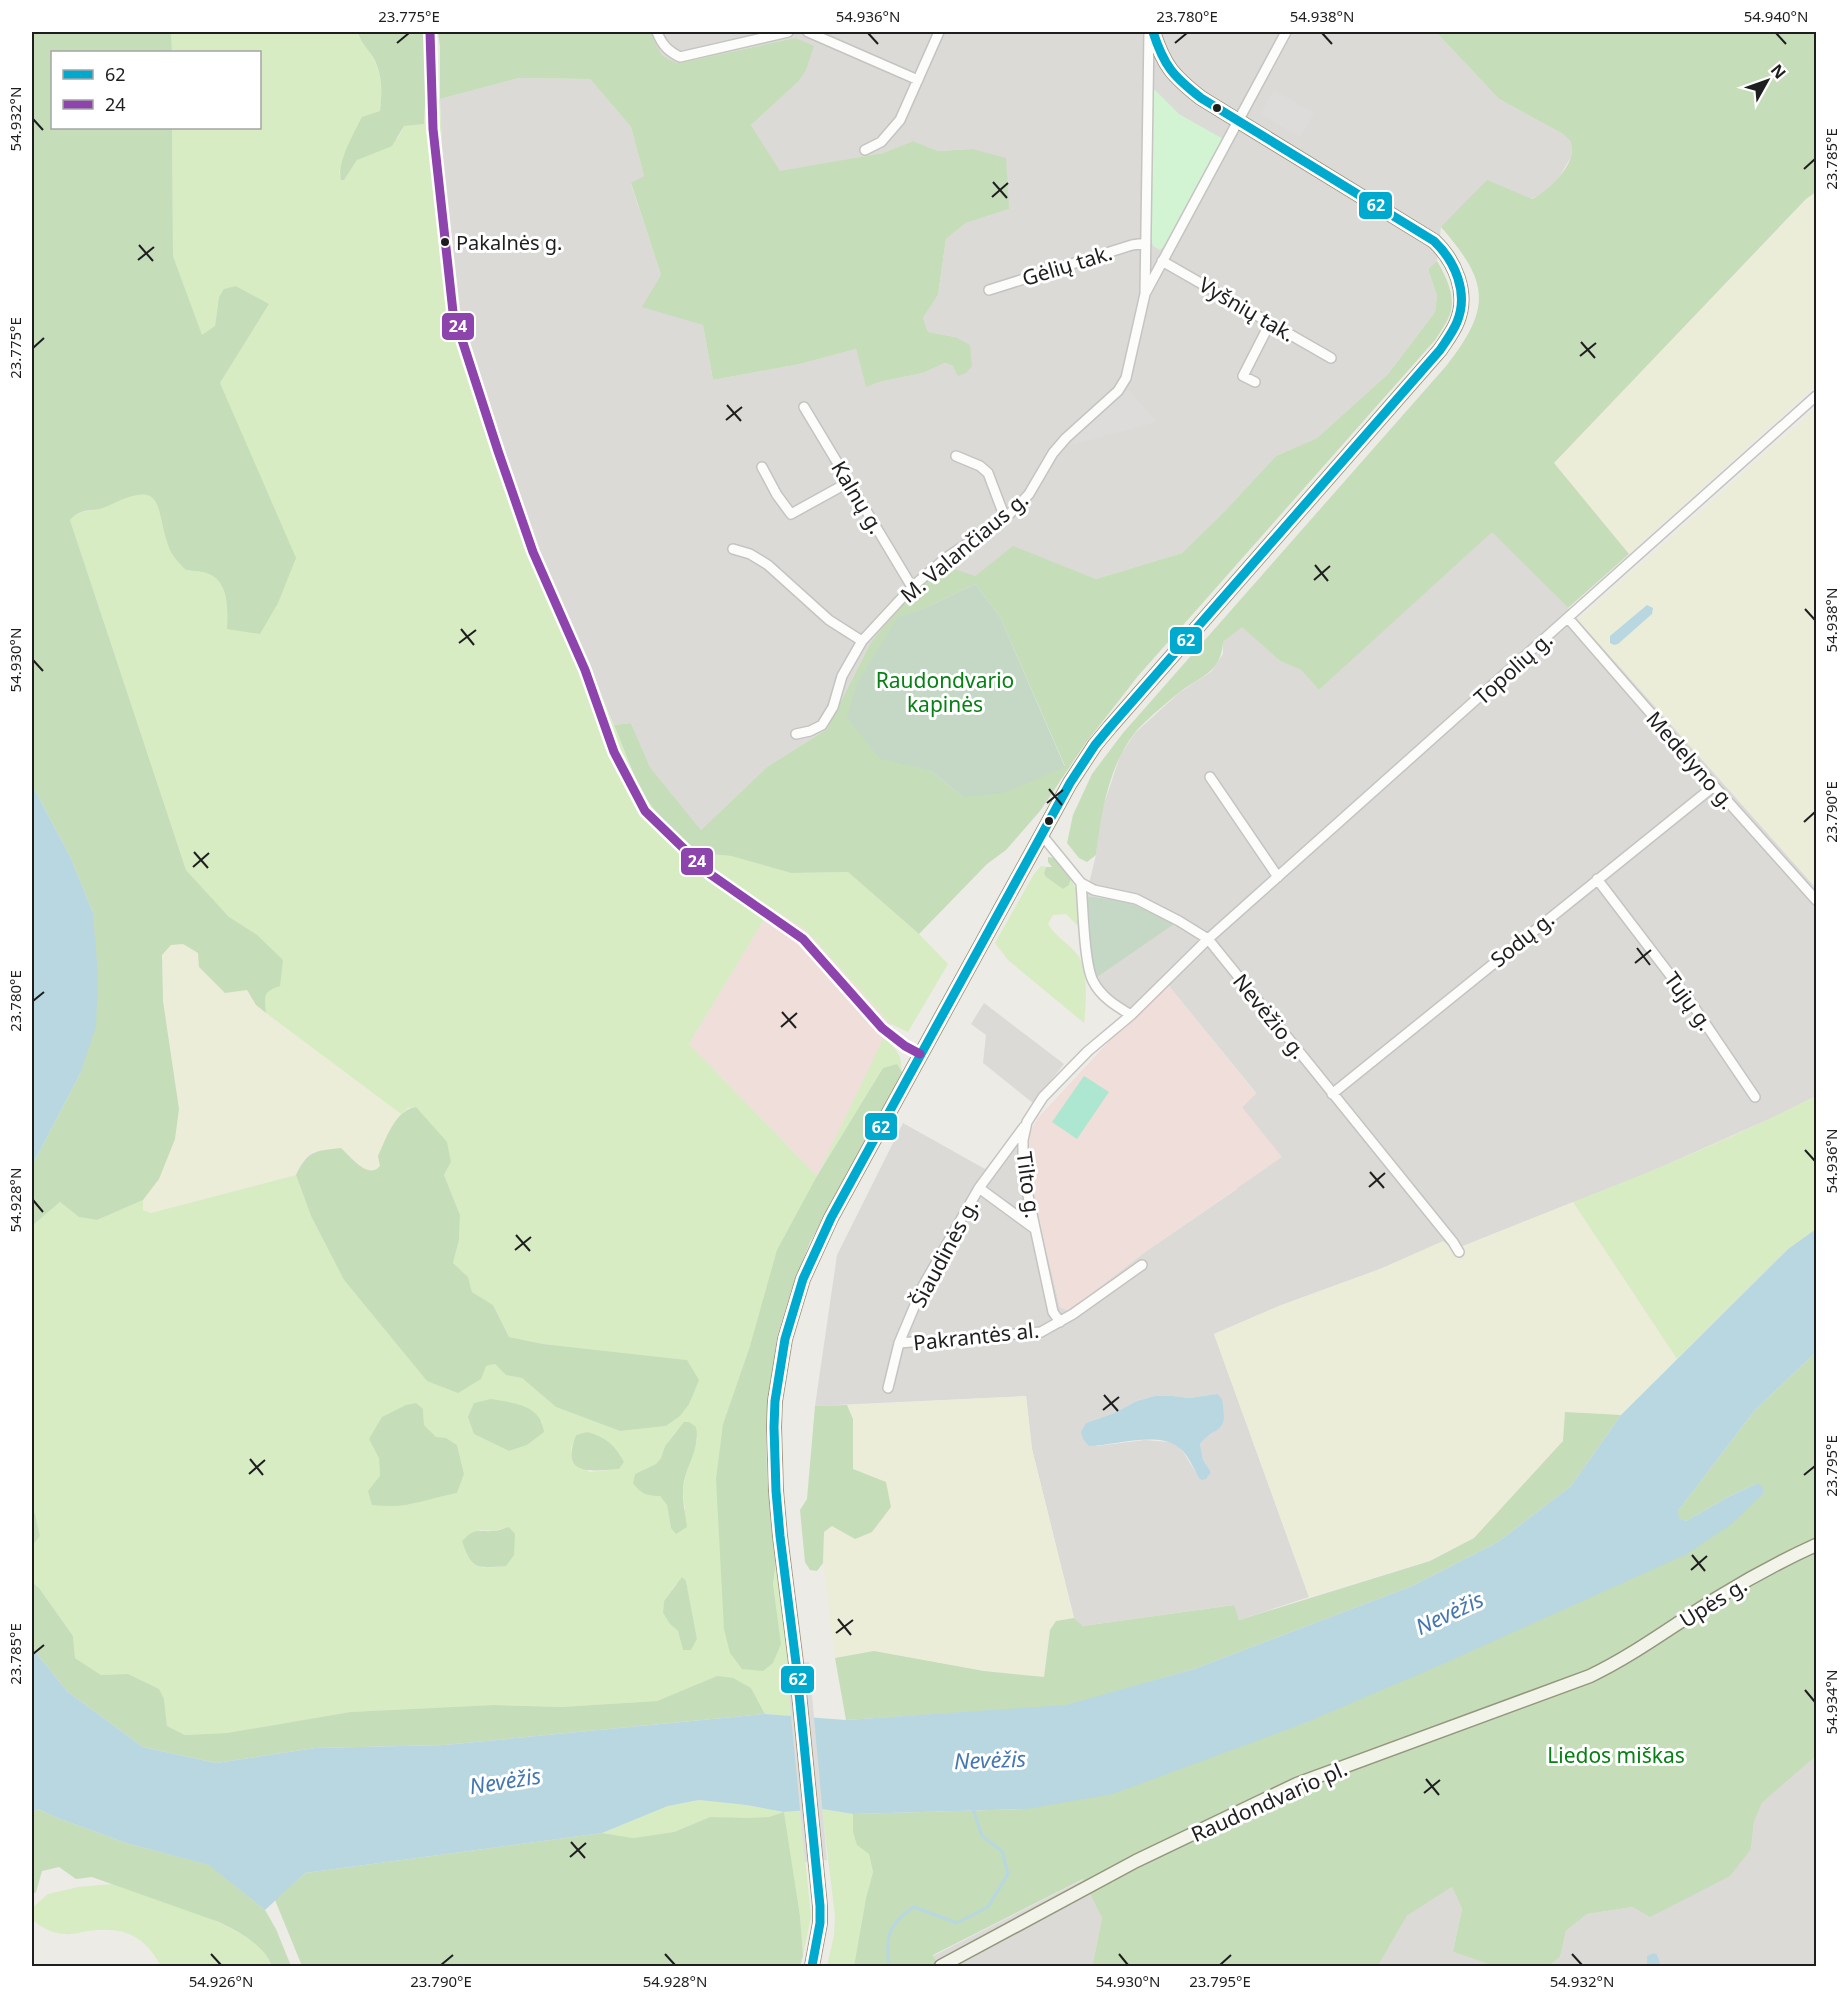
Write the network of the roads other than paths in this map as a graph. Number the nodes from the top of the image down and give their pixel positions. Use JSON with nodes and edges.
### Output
{"nodes":[{"id":1,"x":429,"y":32,"type":"edge"},
{"id":2,"x":657,"y":32,"type":"edge"},
{"id":3,"x":788,"y":32,"type":"edge"},
{"id":4,"x":808,"y":32,"type":"edge"},
{"id":5,"x":939,"y":32,"type":"edge"},
{"id":6,"x":1151,"y":32,"type":"edge"},
{"id":7,"x":1286,"y":32,"type":"edge"},
{"id":8,"x":918,"y":80,"type":"junction"},
{"id":9,"x":1237,"y":121,"type":"junction"},
{"id":10,"x":865,"y":150,"type":"dead end"},
{"id":11,"x":1146,"y":243,"type":"junction"},
{"id":12,"x":1162,"y":261,"type":"junction"},
{"id":13,"x":989,"y":290,"type":"dead end"},
{"id":14,"x":1145,"y":294,"type":"junction"},
{"id":15,"x":1270,"y":323,"type":"junction"},
{"id":16,"x":1331,"y":358,"type":"dead end"},
{"id":17,"x":1255,"y":382,"type":"dead end"},
{"id":18,"x":1816,"y":396,"type":"edge"},
{"id":19,"x":804,"y":407,"type":"dead end"},
{"id":20,"x":956,"y":456,"type":"dead end"},
{"id":21,"x":762,"y":467,"type":"dead end"},
{"id":22,"x":849,"y":482,"type":"junction"},
{"id":23,"x":1005,"y":518,"type":"junction"},
{"id":24,"x":733,"y":549,"type":"dead end"},
{"id":25,"x":912,"y":587,"type":"junction"},
{"id":26,"x":1568,"y":618,"type":"junction"},
{"id":27,"x":862,"y":641,"type":"junction"},
{"id":28,"x":796,"y":734,"type":"dead end"},
{"id":29,"x":1210,"y":777,"type":"dead end"},
{"id":30,"x":1714,"y":786,"type":"junction"},
{"id":31,"x":1041,"y":834,"type":"junction"},
{"id":32,"x":1278,"y":877,"type":"junction"},
{"id":33,"x":1597,"y":879,"type":"junction"},
{"id":34,"x":1081,"y":883,"type":"junction"},
{"id":35,"x":1816,"y":900,"type":"edge"},
{"id":36,"x":1208,"y":939,"type":"junction"},
{"id":37,"x":1131,"y":1015,"type":"junction"},
{"id":38,"x":920,"y":1054,"type":"junction"},
{"id":39,"x":1332,"y":1094,"type":"junction"},
{"id":40,"x":1755,"y":1097,"type":"dead end"},
{"id":41,"x":1027,"y":1122,"type":"junction"},
{"id":42,"x":979,"y":1188,"type":"junction"},
{"id":43,"x":1035,"y":1229,"type":"junction"},
{"id":44,"x":1459,"y":1252,"type":"dead end"},
{"id":45,"x":1142,"y":1265,"type":"dead end"},
{"id":46,"x":1060,"y":1322,"type":"junction"},
{"id":47,"x":899,"y":1343,"type":"junction"},
{"id":48,"x":888,"y":1388,"type":"dead end"},
{"id":49,"x":1816,"y":1545,"type":"edge"},
{"id":50,"x":1612,"y":1665,"type":"joint"},
{"id":51,"x":812,"y":1966,"type":"edge"},
{"id":52,"x":941,"y":1966,"type":"edge"}],
"edges":[{"from":1,"to":38,"type":"street"},
{"from":2,"to":3,"type":"street"},
{"from":4,"to":8,"type":"street"},
{"from":5,"to":8,"type":"street"},
{"from":6,"to":9,"type":"main road"},
{"from":6,"to":11,"type":"street","name":"M. Valančiaus g."},
{"from":7,"to":9,"type":"street"},
{"from":8,"to":10,"type":"street"},
{"from":9,"to":12,"type":"street"},
{"from":9,"to":31,"type":"main road"},
{"from":11,"to":13,"type":"street","name":"Gėlių tak."},
{"from":11,"to":14,"type":"street","name":"M. Valančiaus g."},
{"from":12,"to":14,"type":"street"},
{"from":12,"to":15,"type":"street","name":"Vyšnių tak."},
{"from":14,"to":23,"type":"street","name":"M. Valančiaus g."},
{"from":15,"to":16,"type":"street","name":"Vyšnių tak."},
{"from":15,"to":17,"type":"street"},
{"from":18,"to":26,"type":"street","name":"Topolių g."},
{"from":19,"to":22,"type":"street","name":"Kalnų g."},
{"from":20,"to":23,"type":"street"},
{"from":21,"to":22,"type":"street"},
{"from":22,"to":25,"type":"street","name":"Kalnų g."},
{"from":23,"to":25,"type":"street","name":"M. Valančiaus g."},
{"from":24,"to":27,"type":"street"},
{"from":25,"to":27,"type":"street","name":"M. Valančiaus g."},
{"from":26,"to":30,"type":"street","name":"Medelyno g."},
{"from":26,"to":32,"type":"street","name":"Topolių g."},
{"from":27,"to":28,"type":"street","name":"M. Valančiaus g."},
{"from":29,"to":32,"type":"street"},
{"from":30,"to":33,"type":"street","name":"Sodų g."},
{"from":30,"to":35,"type":"street","name":"Medelyno g."},
{"from":31,"to":34,"type":"street"},
{"from":31,"to":38,"type":"main road"},
{"from":32,"to":36,"type":"street","name":"Topolių g."},
{"from":33,"to":39,"type":"street","name":"Sodų g."},
{"from":33,"to":40,"type":"street","name":"Tujų g."},
{"from":34,"to":36,"type":"street","name":"Nevėžio g."},
{"from":34,"to":37,"type":"street"},
{"from":36,"to":37,"type":"street","name":"Tilto g."},
{"from":36,"to":39,"type":"street","name":"Nevėžio g."},
{"from":37,"to":41,"type":"street","name":"Tilto g."},
{"from":38,"to":51,"type":"main road"},
{"from":39,"to":44,"type":"street","name":"Nevėžio g."},
{"from":41,"to":42,"type":"street","name":"Šiaudinės g."},
{"from":41,"to":43,"type":"street","name":"Tilto g."},
{"from":42,"to":43,"type":"street","name":"Šiaudinės g."},
{"from":42,"to":47,"type":"street","name":"Šiaudinės g."},
{"from":43,"to":46,"type":"street","name":"Tilto g."},
{"from":45,"to":46,"type":"street","name":"Pakrantės al."},
{"from":46,"to":47,"type":"street","name":"Pakrantės al."},
{"from":47,"to":48,"type":"street","name":"Šiaudinės g."},
{"from":49,"to":50,"type":"main road","name":"Upės g."},
{"from":50,"to":52,"type":"main road","name":"Raudondvario pl."}]}
